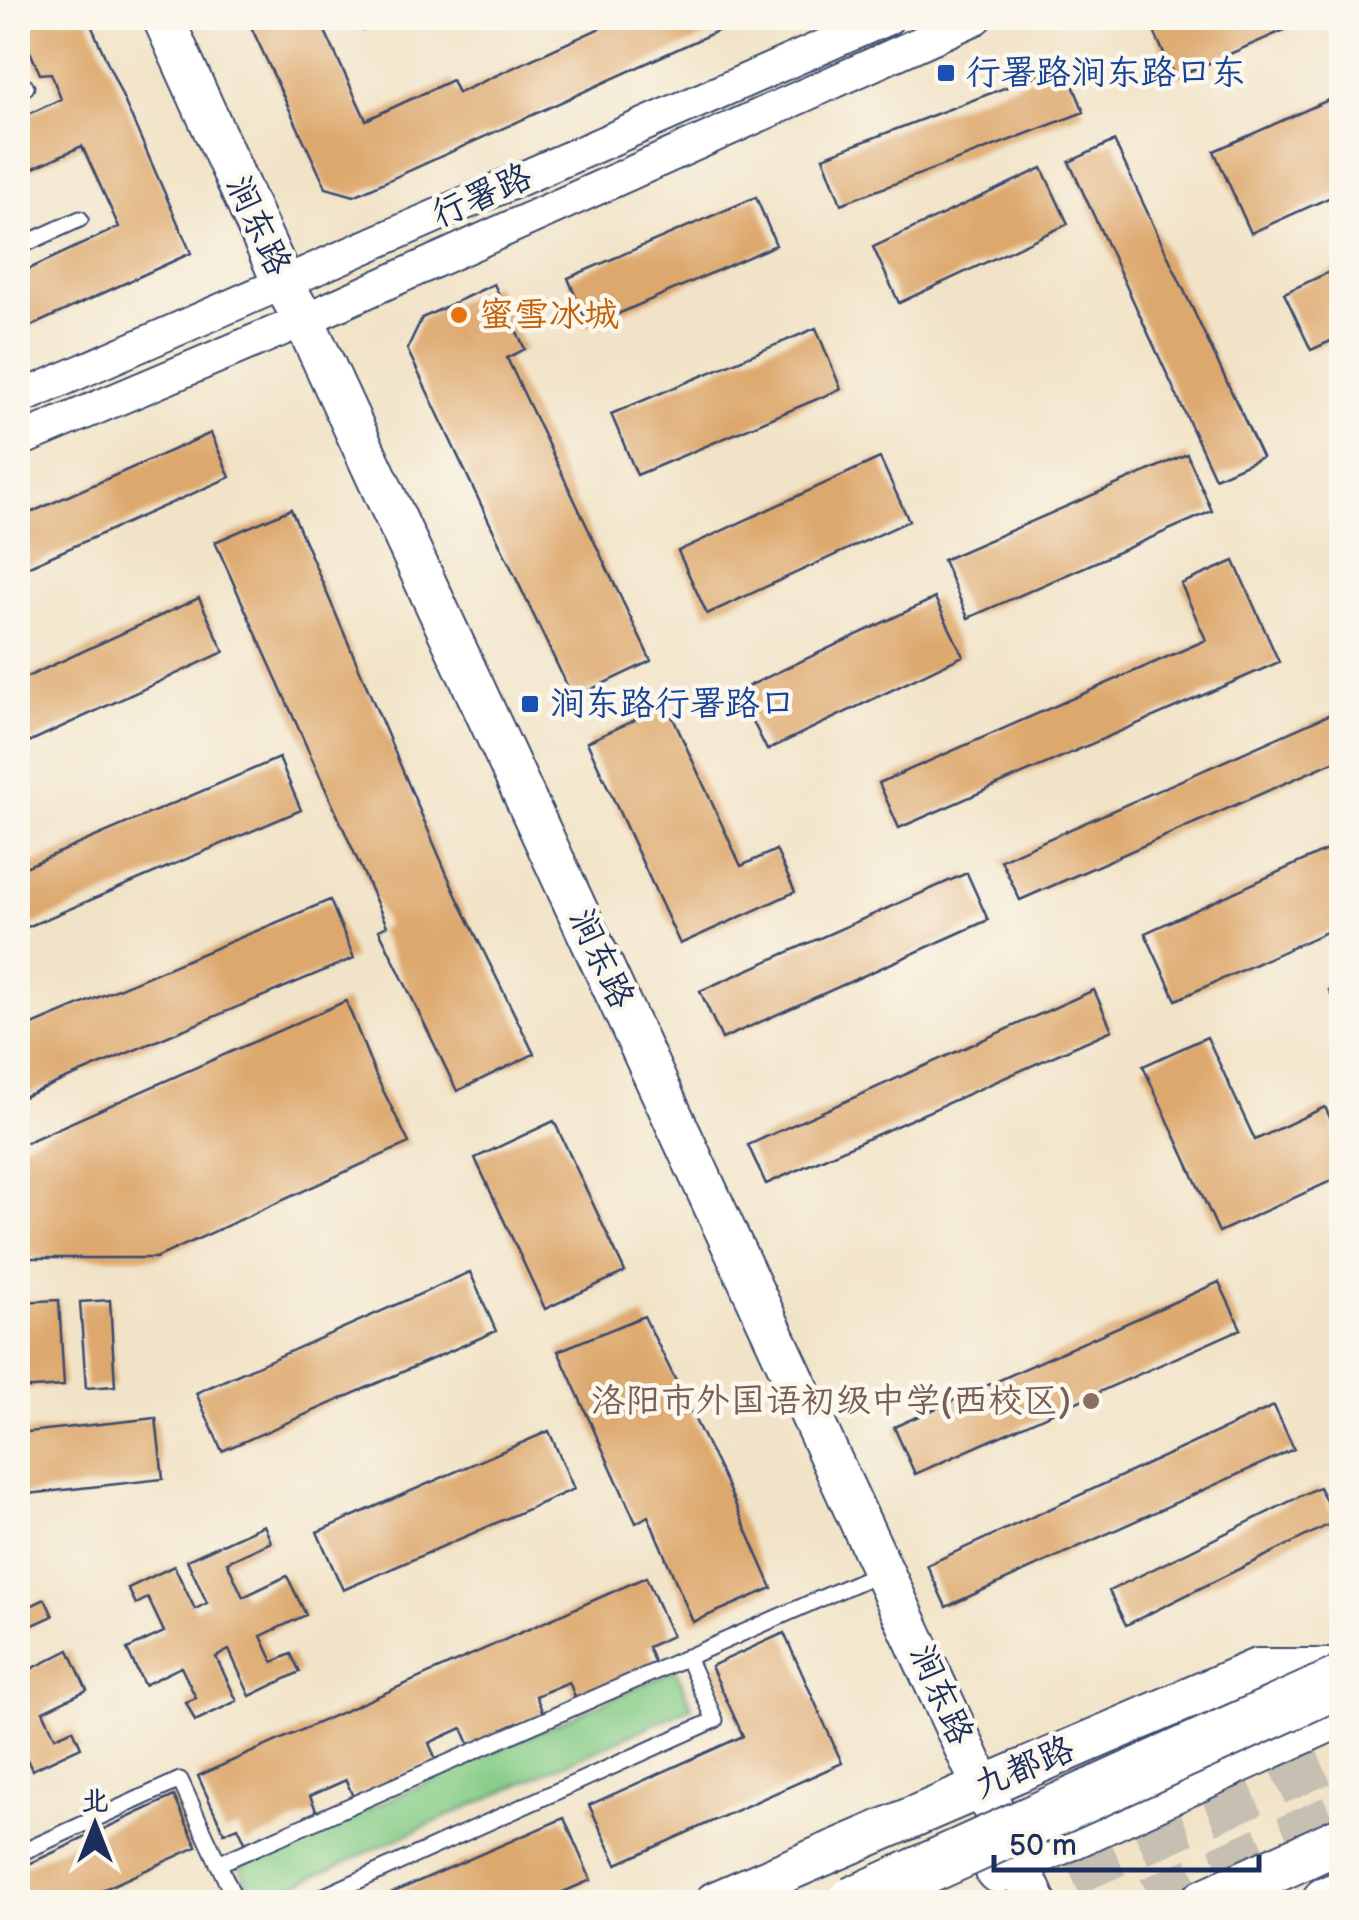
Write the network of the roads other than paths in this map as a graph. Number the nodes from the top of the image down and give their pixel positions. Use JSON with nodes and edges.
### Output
{"nodes":[{"id":1,"x":140,"y":18,"type":"edge"},
{"id":2,"x":163,"y":18,"type":"edge"},
{"id":3,"x":888,"y":18,"type":"edge"},
{"id":4,"x":976,"y":18,"type":"edge"},
{"id":5,"x":836,"y":28,"type":"edge"},
{"id":6,"x":80,"y":219,"type":"dead end"},
{"id":7,"x":18,"y":246,"type":"edge"},
{"id":8,"x":274,"y":287,"type":"junction"},
{"id":9,"x":291,"y":325,"type":"junction"},
{"id":10,"x":18,"y":399,"type":"edge"},
{"id":11,"x":18,"y":441,"type":"edge"},
{"id":12,"x":874,"y":1574,"type":"junction"},
{"id":13,"x":687,"y":1657,"type":"junction"},
{"id":14,"x":1342,"y":1670,"type":"edge"},
{"id":15,"x":1342,"y":1681,"type":"edge"},
{"id":16,"x":1342,"y":1714,"type":"edge"},
{"id":17,"x":973,"y":1790,"type":"junction"},
{"id":18,"x":1342,"y":1840,"type":"edge"},
{"id":19,"x":18,"y":1854,"type":"edge"},
{"id":20,"x":218,"y":1864,"type":"junction"},
{"id":21,"x":1010,"y":1878,"type":"edge"},
{"id":22,"x":1342,"y":1896,"type":"edge"},
{"id":23,"x":236,"y":1902,"type":"edge"},
{"id":24,"x":311,"y":1902,"type":"edge"},
{"id":25,"x":715,"y":1902,"type":"edge"},
{"id":26,"x":853,"y":1902,"type":"edge"},
{"id":27,"x":1036,"y":1902,"type":"edge"},
{"id":28,"x":1204,"y":1902,"type":"edge"},
{"id":29,"x":1327,"y":1902,"type":"edge"}],
"edges":[{"from":1,"to":8,"type":"street","name":"涧东路"},
{"from":2,"to":8,"type":"street","name":"涧东路"},
{"from":3,"to":5,"type":"street","name":"行署路"},
{"from":4,"to":9,"type":"street","name":"行署路"},
{"from":5,"to":8,"type":"street","name":"行署路"},
{"from":6,"to":7,"type":"lane"},
{"from":8,"to":9,"type":"street","name":"涧东路"},
{"from":8,"to":10,"type":"street","name":"行署路"},
{"from":9,"to":11,"type":"street","name":"行署路"},
{"from":9,"to":12,"type":"street","name":"涧东路"},
{"from":12,"to":13,"type":"lane"},
{"from":12,"to":17,"type":"street","name":"涧东路"},
{"from":13,"to":20,"type":"lane"},
{"from":13,"to":24,"type":"lane"},
{"from":14,"to":17,"type":"street","name":"九都路"},
{"from":15,"to":26,"type":"main road","bridge":true},
{"from":16,"to":21,"type":"main road"},
{"from":17,"to":21,"type":"street","name":"涧东路"},
{"from":17,"to":25,"type":"street","name":"九都路"},
{"from":18,"to":28,"type":"main road"},
{"from":19,"to":20,"type":"lane"},
{"from":20,"to":23,"type":"lane"},
{"from":21,"to":27,"type":"street","name":"涧东路"},
{"from":22,"to":29,"type":"main road"}]}
